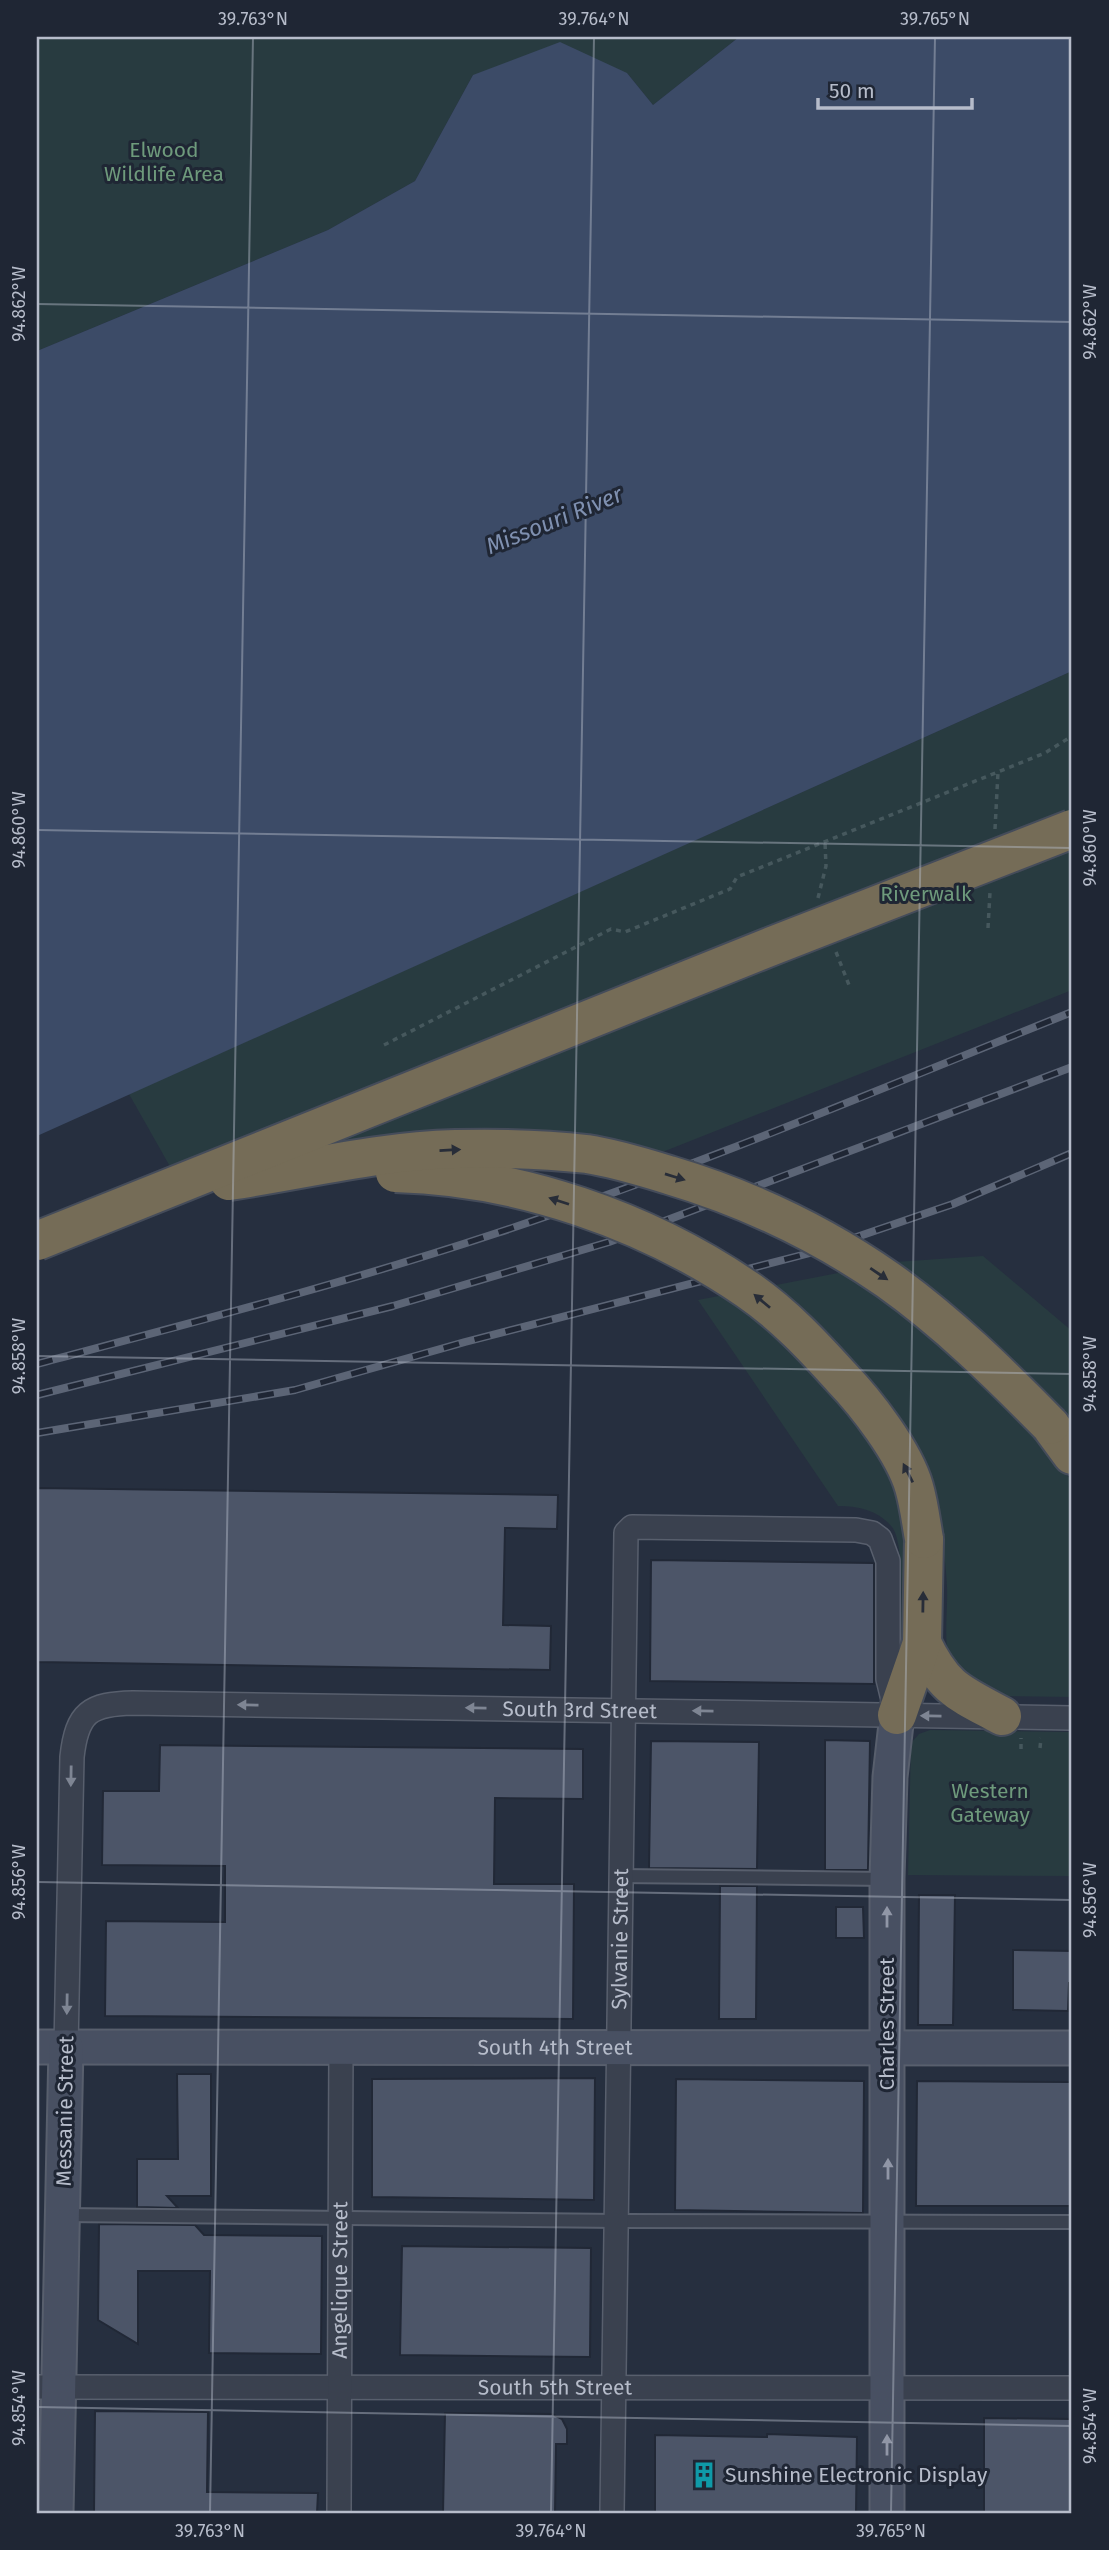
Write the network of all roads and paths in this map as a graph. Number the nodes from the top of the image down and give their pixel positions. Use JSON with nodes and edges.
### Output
{"nodes":[{"id":1,"x":1072,"y":736,"type":"edge"},
{"id":2,"x":1072,"y":830,"type":"edge"},
{"id":3,"x":670,"y":987,"type":"junction"},
{"id":4,"x":384,"y":1045,"type":"dead end"},
{"id":5,"x":165,"y":1191,"type":"junction"},
{"id":6,"x":123,"y":1207,"type":"junction"},
{"id":7,"x":37,"y":1240,"type":"edge"},
{"id":8,"x":1061,"y":1440,"type":"edge"},
{"id":9,"x":626,"y":1533,"type":"joint"},
{"id":10,"x":922,"y":1643,"type":"junction"},
{"id":11,"x":623,"y":1710,"type":"junction"},
{"id":12,"x":88,"y":1712,"type":"joint"},
{"id":13,"x":897,"y":1715,"type":"junction"},
{"id":14,"x":1072,"y":1718,"type":"edge"},
{"id":15,"x":1011,"y":1727,"type":"junction"},
{"id":16,"x":1041,"y":1738,"type":"dead end"},
{"id":17,"x":1040,"y":1748,"type":"dead end"},
{"id":18,"x":1021,"y":1749,"type":"dead end"},
{"id":19,"x":620,"y":1877,"type":"junction"},
{"id":20,"x":887,"y":1879,"type":"junction"},
{"id":21,"x":341,"y":2046,"type":"junction"},
{"id":22,"x":51,"y":2047,"type":"edge"},
{"id":23,"x":619,"y":2047,"type":"junction"},
{"id":24,"x":888,"y":2047,"type":"junction"},
{"id":25,"x":1072,"y":2048,"type":"edge"},
{"id":26,"x":63,"y":2215,"type":"junction"},
{"id":27,"x":340,"y":2218,"type":"junction"},
{"id":28,"x":616,"y":2221,"type":"junction"},
{"id":29,"x":888,"y":2221,"type":"junction"},
{"id":30,"x":1072,"y":2222,"type":"edge"},
{"id":31,"x":613,"y":2386,"type":"junction"},
{"id":32,"x":48,"y":2387,"type":"edge"},
{"id":33,"x":887,"y":2387,"type":"junction"},
{"id":34,"x":340,"y":2388,"type":"junction"},
{"id":35,"x":1072,"y":2388,"type":"edge"},
{"id":36,"x":56,"y":2513,"type":"edge"},
{"id":37,"x":339,"y":2513,"type":"edge"},
{"id":38,"x":612,"y":2513,"type":"edge"},
{"id":39,"x":887,"y":2513,"type":"edge"}],
"edges":[{"from":1,"to":4,"type":"path"},
{"from":2,"to":3,"type":"highway","bridge":true},
{"from":3,"to":5,"type":"highway","bridge":true},
{"from":3,"to":6,"type":"highway","bridge":true},
{"from":5,"to":7,"type":"highway","bridge":true},
{"from":5,"to":8,"type":"highway","one_way":true,"bridge":true},
{"from":6,"to":7,"type":"highway","bridge":true},
{"from":10,"to":6,"type":"highway","one_way":true,"bridge":true},
{"from":9,"to":11,"type":"street","name":"Sylvanie Street"},
{"from":9,"to":13,"type":"street","name":"Charles Street"},
{"from":10,"to":13,"type":"highway"},
{"from":10,"to":15,"type":"highway"},
{"from":11,"to":12,"type":"street","name":"South 3rd Street","one_way":true},
{"from":13,"to":11,"type":"street","name":"South 3rd Street","one_way":true},
{"from":11,"to":19,"type":"street","name":"Sylvanie Street"},
{"from":12,"to":22,"type":"street","name":"Messanie Street","one_way":true},
{"from":15,"to":13,"type":"street","name":"South 3rd Street","one_way":true},
{"from":13,"to":20,"type":"main road","name":"Charles Street"},
{"from":14,"to":15,"type":"street","name":"South 3rd Street"},
{"from":15,"to":18,"type":"path"},
{"from":16,"to":17,"type":"path"},
{"from":19,"to":20,"type":"lane"},
{"from":19,"to":23,"type":"street","name":"Sylvanie Street"},
{"from":24,"to":20,"type":"main road","name":"Charles Street","one_way":true},
{"from":21,"to":22,"type":"main road","name":"South 4th Street"},
{"from":21,"to":23,"type":"main road","name":"South 4th Street"},
{"from":21,"to":27,"type":"street","name":"Angelique Street"},
{"from":22,"to":26,"type":"main road","name":"Messanie Street"},
{"from":23,"to":24,"type":"main road","name":"South 4th Street"},
{"from":23,"to":28,"type":"street","name":"Sylvanie Street"},
{"from":24,"to":25,"type":"main road","name":"South 4th Street"},
{"from":29,"to":24,"type":"main road","name":"Charles Street","one_way":true},
{"from":26,"to":27,"type":"lane"},
{"from":26,"to":32,"type":"main road","name":"Messanie Street"},
{"from":27,"to":28,"type":"lane"},
{"from":27,"to":34,"type":"street","name":"Angelique Street"},
{"from":28,"to":29,"type":"lane"},
{"from":28,"to":31,"type":"street","name":"Sylvanie Street"},
{"from":29,"to":30,"type":"lane"},
{"from":29,"to":33,"type":"main road","name":"Charles Street"},
{"from":31,"to":33,"type":"street","name":"South 5th Street"},
{"from":31,"to":34,"type":"street","name":"South 5th Street"},
{"from":31,"to":38,"type":"street","name":"Sylvanie Street"},
{"from":32,"to":34,"type":"street","name":"South 5th Street"},
{"from":32,"to":36,"type":"main road","name":"Messanie Street"},
{"from":33,"to":35,"type":"street","name":"South 5th Street"},
{"from":39,"to":33,"type":"main road","name":"Charles Street","one_way":true},
{"from":34,"to":37,"type":"street","name":"Angelique Street"}]}
